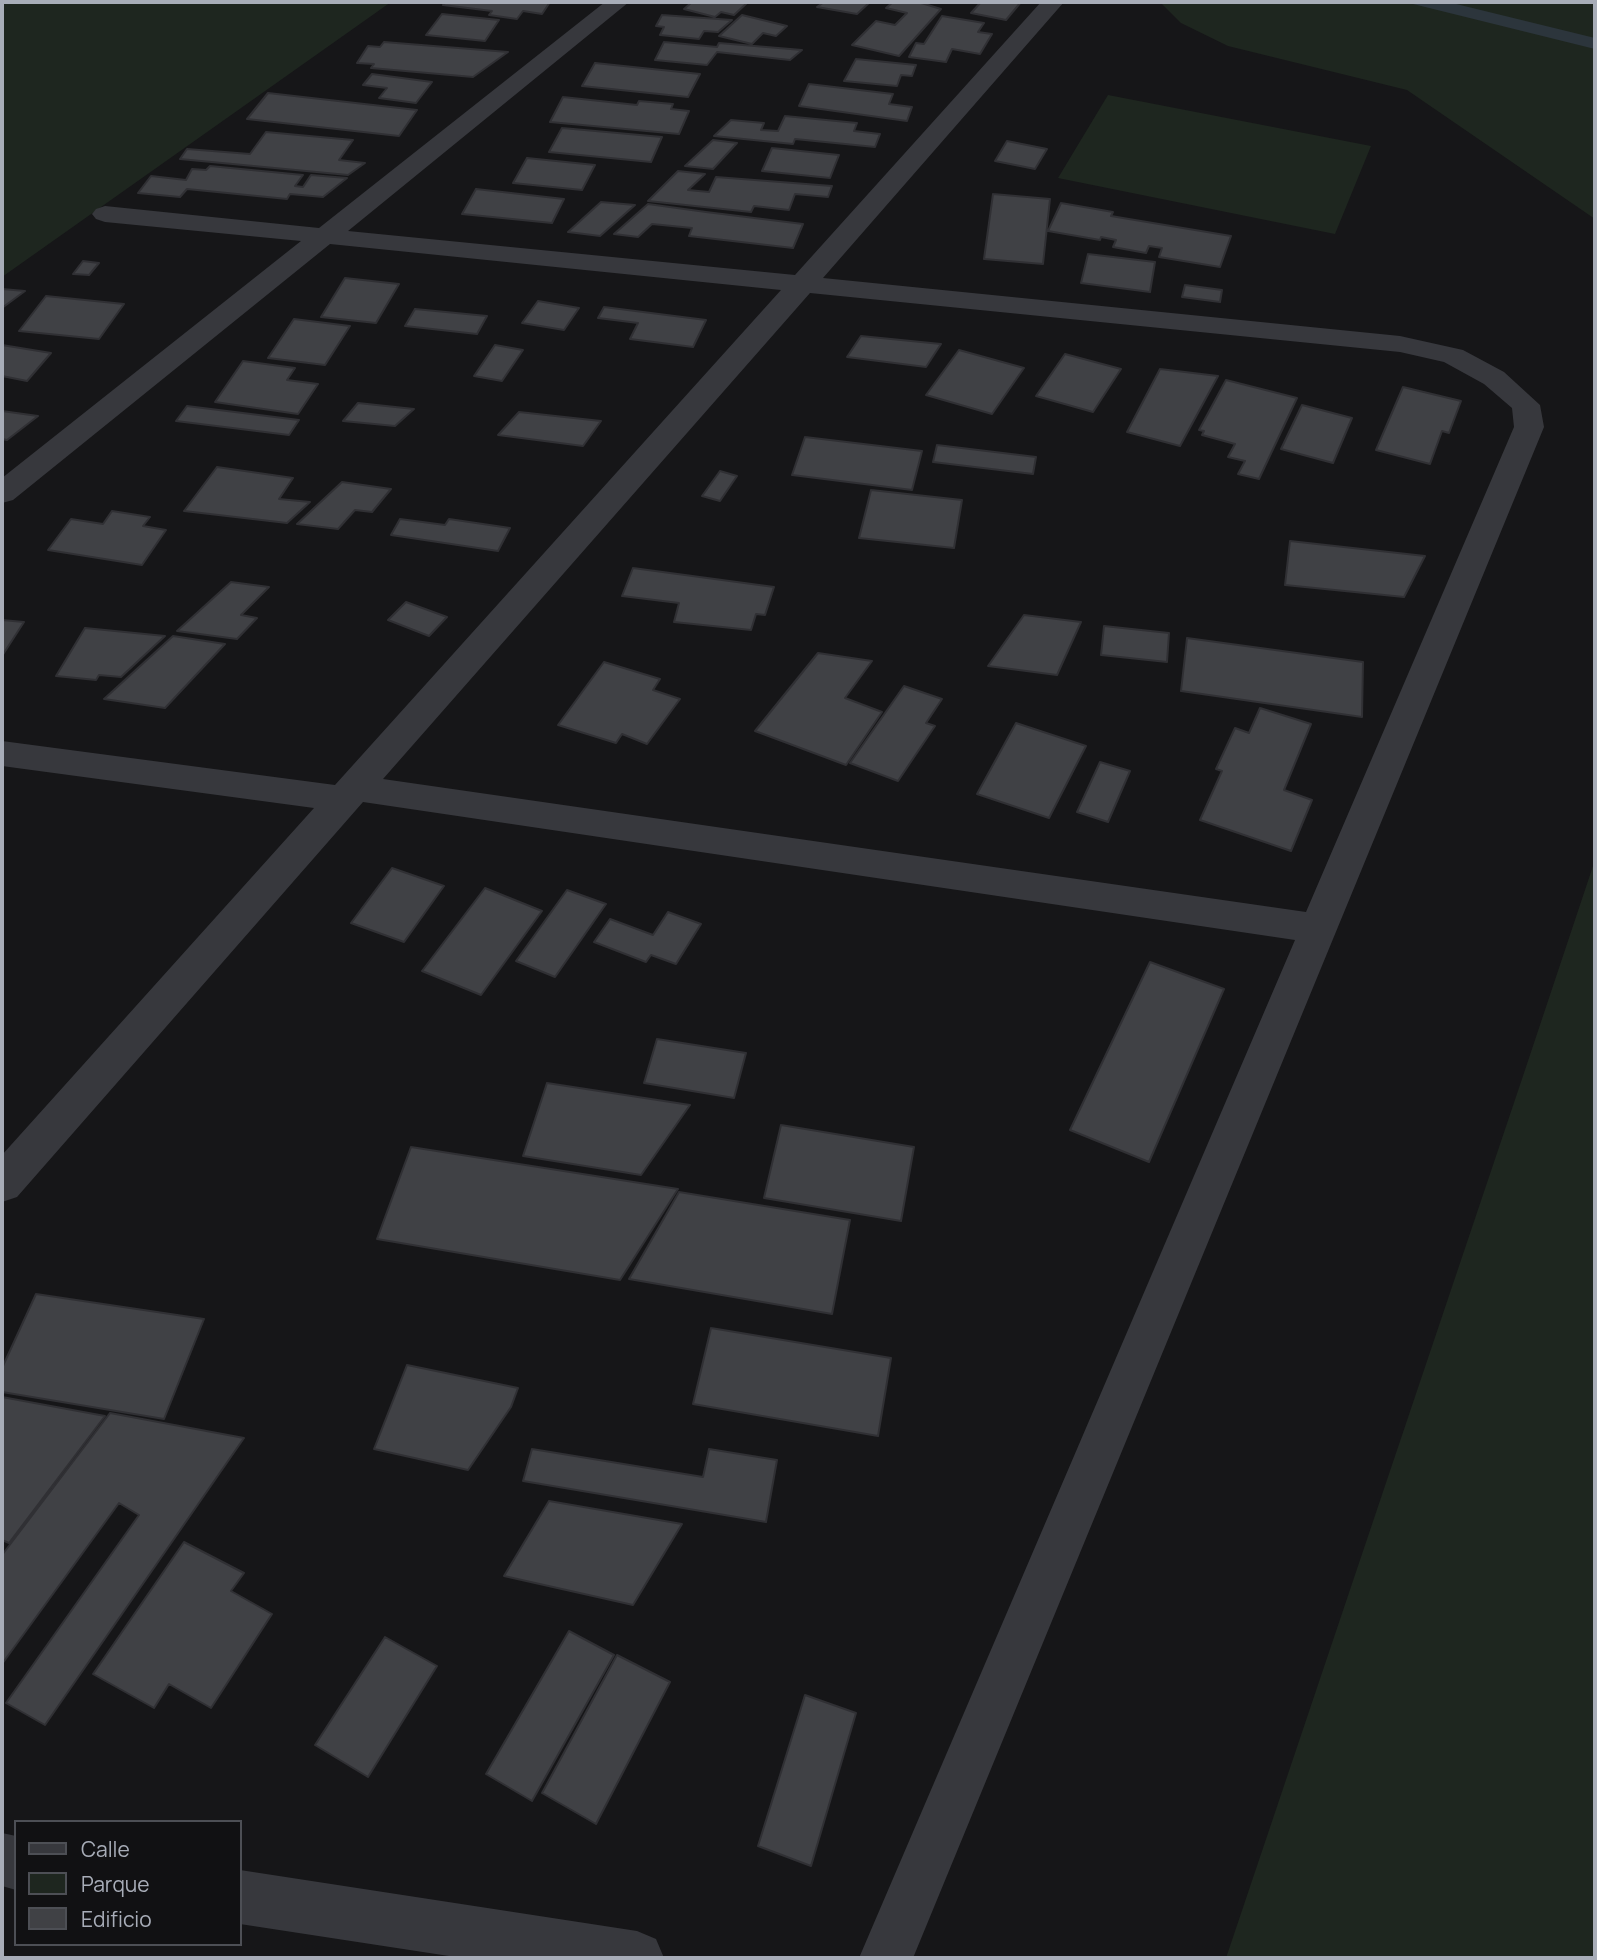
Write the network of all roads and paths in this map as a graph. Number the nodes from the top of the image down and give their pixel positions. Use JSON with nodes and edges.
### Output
{"nodes":[{"id":1,"x":618,"y":2,"type":"edge"},
{"id":2,"x":1053,"y":2,"type":"edge"},
{"id":3,"x":105,"y":214,"type":"dead end"},
{"id":4,"x":324,"y":236,"type":"junction"},
{"id":5,"x":802,"y":284,"type":"junction"},
{"id":6,"x":2,"y":493,"type":"edge"},
{"id":7,"x":2,"y":753,"type":"edge"},
{"id":8,"x":349,"y":793,"type":"junction"},
{"id":9,"x":1319,"y":929,"type":"junction"},
{"id":10,"x":2,"y":1184,"type":"edge"},
{"id":11,"x":242,"y":1897,"type":"edge"},
{"id":12,"x":637,"y":1958,"type":"edge"},
{"id":13,"x":886,"y":1958,"type":"edge"}],
"edges":[{"from":1,"to":4,"type":"street"},
{"from":2,"to":5,"type":"street"},
{"from":3,"to":4,"type":"street"},
{"from":4,"to":5,"type":"street"},
{"from":4,"to":6,"type":"street"},
{"from":5,"to":8,"type":"street"},
{"from":5,"to":9,"type":"street"},
{"from":7,"to":8,"type":"street"},
{"from":8,"to":9,"type":"street"},
{"from":8,"to":10,"type":"street"},
{"from":9,"to":13,"type":"street"},
{"from":11,"to":12,"type":"street"}]}
